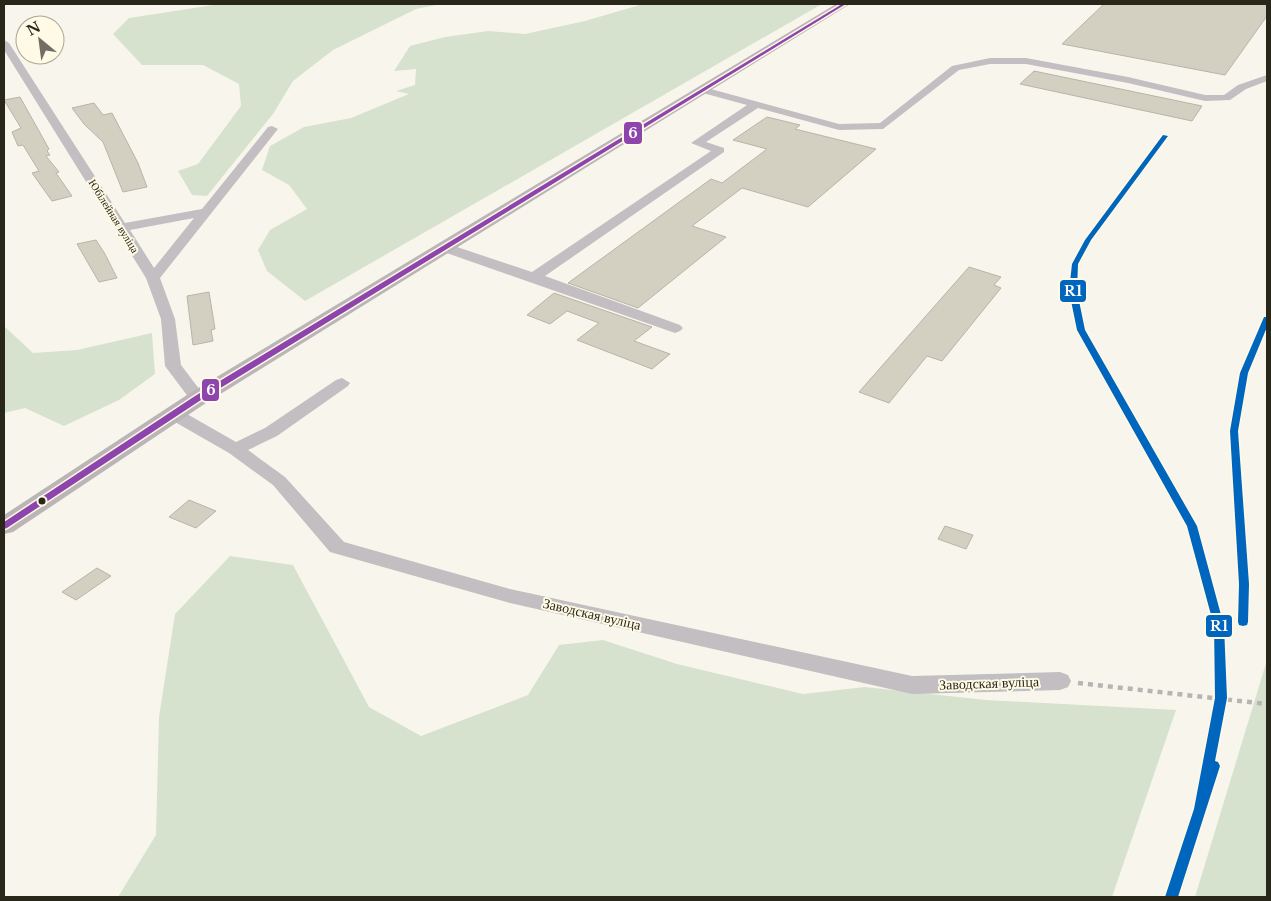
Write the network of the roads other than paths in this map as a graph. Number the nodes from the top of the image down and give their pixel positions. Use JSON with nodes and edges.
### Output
{"nodes":[{"id":1,"x":844,"y":4,"type":"edge"},
{"id":2,"x":4,"y":43,"type":"edge"},
{"id":3,"x":1267,"y":78,"type":"edge"},
{"id":4,"x":703,"y":90,"type":"junction"},
{"id":5,"x":756,"y":105,"type":"junction"},
{"id":6,"x":272,"y":129,"type":"dead end"},
{"id":7,"x":204,"y":212,"type":"junction"},
{"id":8,"x":122,"y":228,"type":"junction"},
{"id":9,"x":443,"y":247,"type":"junction"},
{"id":10,"x":153,"y":278,"type":"junction"},
{"id":11,"x":533,"y":278,"type":"junction"},
{"id":12,"x":675,"y":328,"type":"dead end"},
{"id":13,"x":342,"y":383,"type":"dead end"},
{"id":14,"x":198,"y":398,"type":"junction"},
{"id":15,"x":174,"y":414,"type":"junction"},
{"id":16,"x":235,"y":449,"type":"junction"},
{"id":17,"x":4,"y":526,"type":"edge"},
{"id":18,"x":1060,"y":681,"type":"road end"}],
"edges":[{"from":1,"to":4,"type":"main road"},
{"from":2,"to":8,"type":"street","name":"Юбілейная вуліца"},
{"from":3,"to":5,"type":"street"},
{"from":4,"to":5,"type":"street"},
{"from":4,"to":9,"type":"main road"},
{"from":5,"to":11,"type":"street"},
{"from":6,"to":7,"type":"street"},
{"from":7,"to":8,"type":"street"},
{"from":7,"to":10,"type":"street"},
{"from":8,"to":10,"type":"street","name":"Юбілейная вуліца"},
{"from":9,"to":11,"type":"street"},
{"from":9,"to":14,"type":"main road"},
{"from":10,"to":14,"type":"street","name":"Юбілейная вуліца"},
{"from":11,"to":12,"type":"street"},
{"from":13,"to":16,"type":"street"},
{"from":14,"to":15,"type":"main road"},
{"from":15,"to":16,"type":"street","name":"Заводская вуліца"},
{"from":15,"to":17,"type":"main road"},
{"from":16,"to":18,"type":"street","name":"Заводская вуліца"}]}
